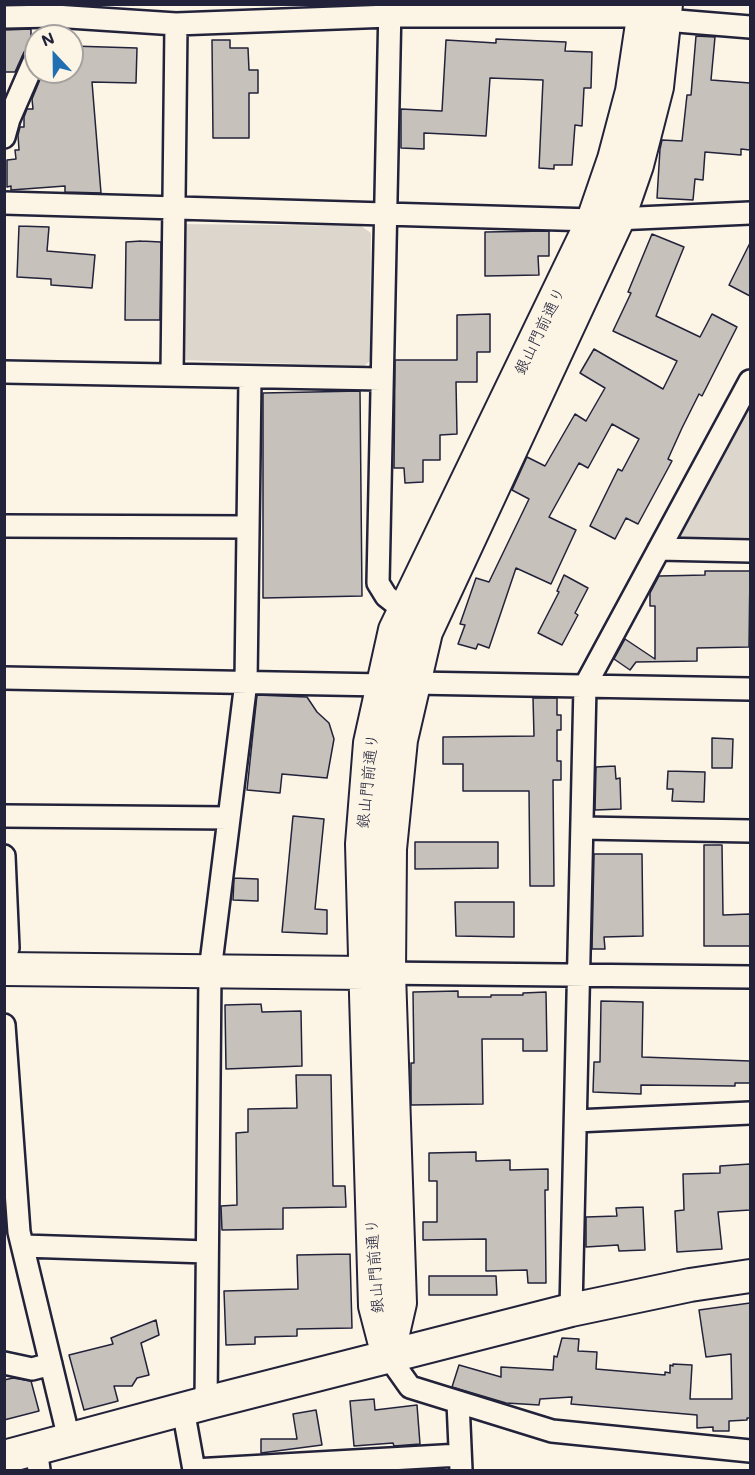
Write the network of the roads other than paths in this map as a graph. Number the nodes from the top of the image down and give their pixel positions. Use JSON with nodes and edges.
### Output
{"nodes":[{"id":1,"x":57,"y":10,"type":"edge"},
{"id":2,"x":390,"y":10,"type":"edge"},
{"id":3,"x":655,"y":11,"type":"edge"},
{"id":4,"x":4,"y":17,"type":"edge"},
{"id":5,"x":51,"y":24,"type":"edge"},
{"id":6,"x":176,"y":24,"type":"junction"},
{"id":7,"x":750,"y":27,"type":"edge"},
{"id":8,"x":24,"y":84,"type":"edge"},
{"id":9,"x":4,"y":137,"type":"edge"},
{"id":10,"x":4,"y":203,"type":"edge"},
{"id":11,"x":173,"y":208,"type":"junction"},
{"id":12,"x":387,"y":213,"type":"junction"},
{"id":13,"x":750,"y":213,"type":"edge"},
{"id":14,"x":606,"y":218,"type":"junction"},
{"id":15,"x":4,"y":372,"type":"edge"},
{"id":16,"x":172,"y":375,"type":"junction"},
{"id":17,"x":250,"y":377,"type":"junction"},
{"id":18,"x":381,"y":379,"type":"junction"},
{"id":19,"x":750,"y":381,"type":"edge"},
{"id":20,"x":4,"y":526,"type":"edge"},
{"id":21,"x":248,"y":526,"type":"junction"},
{"id":22,"x":659,"y":549,"type":"junction"},
{"id":23,"x":750,"y":551,"type":"edge"},
{"id":24,"x":405,"y":611,"type":"junction"},
{"id":25,"x":4,"y":678,"type":"edge"},
{"id":26,"x":246,"y":682,"type":"junction"},
{"id":27,"x":414,"y":683,"type":"junction"},
{"id":28,"x":383,"y":685,"type":"junction"},
{"id":29,"x":585,"y":686,"type":"junction"},
{"id":30,"x":750,"y":689,"type":"edge"},
{"id":31,"x":4,"y":816,"type":"edge"},
{"id":32,"x":229,"y":818,"type":"junction"},
{"id":33,"x":582,"y":828,"type":"junction"},
{"id":34,"x":750,"y":831,"type":"edge"},
{"id":35,"x":4,"y":856,"type":"edge"},
{"id":36,"x":4,"y":958,"type":"edge"},
{"id":37,"x":4,"y":969,"type":"edge"},
{"id":38,"x":210,"y":971,"type":"junction"},
{"id":39,"x":377,"y":973,"type":"junction"},
{"id":40,"x":579,"y":975,"type":"junction"},
{"id":41,"x":750,"y":977,"type":"edge"},
{"id":42,"x":4,"y":1025,"type":"edge"},
{"id":43,"x":750,"y":1113,"type":"edge"},
{"id":44,"x":576,"y":1121,"type":"junction"},
{"id":45,"x":23,"y":1246,"type":"junction"},
{"id":46,"x":207,"y":1252,"type":"junction"},
{"id":47,"x":750,"y":1276,"type":"edge"},
{"id":48,"x":571,"y":1310,"type":"junction"},
{"id":49,"x":388,"y":1356,"type":"junction"},
{"id":50,"x":4,"y":1363,"type":"edge"},
{"id":51,"x":51,"y":1364,"type":"junction"},
{"id":52,"x":458,"y":1402,"type":"junction"},
{"id":53,"x":194,"y":1406,"type":"junction"},
{"id":54,"x":69,"y":1439,"type":"junction"},
{"id":55,"x":750,"y":1451,"type":"edge"},
{"id":56,"x":4,"y":1457,"type":"edge"},
{"id":57,"x":38,"y":1459,"type":"edge"},
{"id":58,"x":460,"y":1463,"type":"edge"},
{"id":59,"x":194,"y":1470,"type":"edge"}],
"edges":[{"from":1,"to":4,"type":"street"},
{"from":1,"to":5,"type":"street"},
{"from":1,"to":6,"type":"street"},
{"from":2,"to":3,"type":"street"},
{"from":2,"to":6,"type":"street"},
{"from":2,"to":12,"type":"street"},
{"from":3,"to":7,"type":"street"},
{"from":3,"to":14,"type":"street","name":"銀山門前通り"},
{"from":6,"to":11,"type":"street"},
{"from":8,"to":9,"type":"street"},
{"from":10,"to":11,"type":"street"},
{"from":11,"to":12,"type":"street"},
{"from":11,"to":16,"type":"street"},
{"from":12,"to":14,"type":"street"},
{"from":12,"to":18,"type":"street"},
{"from":13,"to":14,"type":"street"},
{"from":14,"to":24,"type":"street","name":"銀山門前通り"},
{"from":14,"to":27,"type":"street","name":"銀山門前通り"},
{"from":15,"to":16,"type":"street"},
{"from":16,"to":17,"type":"street"},
{"from":17,"to":18,"type":"street"},
{"from":17,"to":21,"type":"street"},
{"from":18,"to":24,"type":"street"},
{"from":19,"to":22,"type":"street"},
{"from":20,"to":21,"type":"street"},
{"from":21,"to":26,"type":"street"},
{"from":22,"to":23,"type":"street"},
{"from":22,"to":29,"type":"street"},
{"from":24,"to":28,"type":"street","name":"銀山門前通り"},
{"from":25,"to":26,"type":"street"},
{"from":26,"to":28,"type":"street"},
{"from":26,"to":32,"type":"street"},
{"from":27,"to":29,"type":"street"},
{"from":27,"to":39,"type":"street","name":"銀山門前通り"},
{"from":28,"to":39,"type":"street","name":"銀山門前通り"},
{"from":29,"to":30,"type":"street"},
{"from":29,"to":33,"type":"street"},
{"from":31,"to":32,"type":"street"},
{"from":32,"to":38,"type":"street"},
{"from":33,"to":34,"type":"street"},
{"from":33,"to":40,"type":"street"},
{"from":35,"to":36,"type":"street"},
{"from":37,"to":38,"type":"street"},
{"from":38,"to":39,"type":"street"},
{"from":38,"to":46,"type":"street"},
{"from":39,"to":40,"type":"street"},
{"from":39,"to":49,"type":"street","name":"銀山門前通り"},
{"from":40,"to":41,"type":"street"},
{"from":40,"to":44,"type":"street"},
{"from":42,"to":45,"type":"street"},
{"from":43,"to":44,"type":"street"},
{"from":44,"to":48,"type":"street"},
{"from":45,"to":46,"type":"street"},
{"from":45,"to":51,"type":"street"},
{"from":46,"to":53,"type":"street"},
{"from":47,"to":48,"type":"street"},
{"from":48,"to":49,"type":"street"},
{"from":49,"to":52,"type":"street"},
{"from":49,"to":53,"type":"street"},
{"from":50,"to":51,"type":"street"},
{"from":51,"to":54,"type":"street"},
{"from":52,"to":55,"type":"street"},
{"from":52,"to":58,"type":"street"},
{"from":53,"to":54,"type":"street"},
{"from":53,"to":59,"type":"street"},
{"from":54,"to":57,"type":"street"},
{"from":56,"to":57,"type":"street"},
{"from":58,"to":59,"type":"street"}]}
